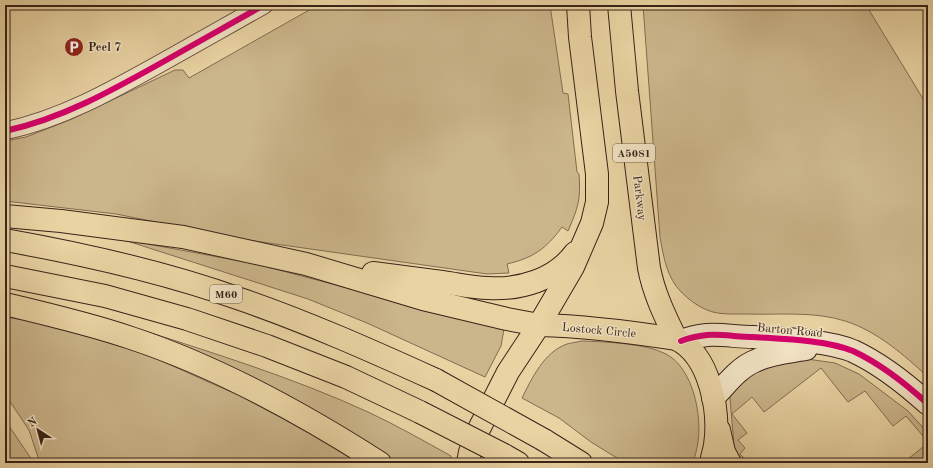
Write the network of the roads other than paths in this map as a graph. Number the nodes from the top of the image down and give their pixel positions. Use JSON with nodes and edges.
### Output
{"nodes":[{"id":1,"x":264,"y":5,"type":"edge"},
{"id":2,"x":574,"y":5,"type":"edge"},
{"id":3,"x":578,"y":5,"type":"edge"},
{"id":4,"x":620,"y":5,"type":"edge"},
{"id":5,"x":580,"y":37,"type":"junction"},
{"id":6,"x":5,"y":130,"type":"edge"},
{"id":7,"x":5,"y":216,"type":"edge"},
{"id":8,"x":5,"y":240,"type":"edge"},
{"id":9,"x":584,"y":242,"type":"junction"},
{"id":10,"x":306,"y":264,"type":"junction"},
{"id":11,"x":5,"y":276,"type":"edge"},
{"id":12,"x":5,"y":304,"type":"edge"},
{"id":13,"x":539,"y":325,"type":"junction"},
{"id":14,"x":678,"y":340,"type":"junction"},
{"id":15,"x":827,"y":345,"type":"junction"},
{"id":16,"x":928,"y":404,"type":"edge"},
{"id":17,"x":714,"y":407,"type":"junction"},
{"id":18,"x":511,"y":459,"type":"edge"},
{"id":19,"x":380,"y":463,"type":"edge"},
{"id":20,"x":468,"y":463,"type":"edge"},
{"id":21,"x":581,"y":463,"type":"edge"},
{"id":22,"x":711,"y":463,"type":"edge"},
{"id":23,"x":730,"y":463,"type":"edge"}],
"edges":[{"from":1,"to":6,"type":"street"},
{"from":2,"to":5,"type":"street"},
{"from":3,"to":5,"type":"highway","number":"A5081"},
{"from":4,"to":14,"type":"highway","name":"Parkway","number":"A5081"},
{"from":5,"to":9,"type":"highway","number":"A5081"},
{"from":7,"to":10,"type":"highway"},
{"from":8,"to":21,"type":"highway","number":"M60","bridge":true},
{"from":9,"to":10,"type":"highway"},
{"from":9,"to":13,"type":"highway","number":"A5081"},
{"from":10,"to":13,"type":"highway","name":"Lostock Circle"},
{"from":11,"to":18,"type":"highway","bridge":true},
{"from":12,"to":19,"type":"highway"},
{"from":13,"to":14,"type":"highway","name":"Lostock Circle"},
{"from":13,"to":20,"type":"highway"},
{"from":14,"to":15,"type":"street","name":"Barton Road"},
{"from":14,"to":17,"type":"highway"},
{"from":15,"to":16,"type":"street","name":"Barton Road"},
{"from":15,"to":17,"type":"street","name":"Barton Road"},
{"from":17,"to":22,"type":"highway"},
{"from":17,"to":23,"type":"highway"}]}
